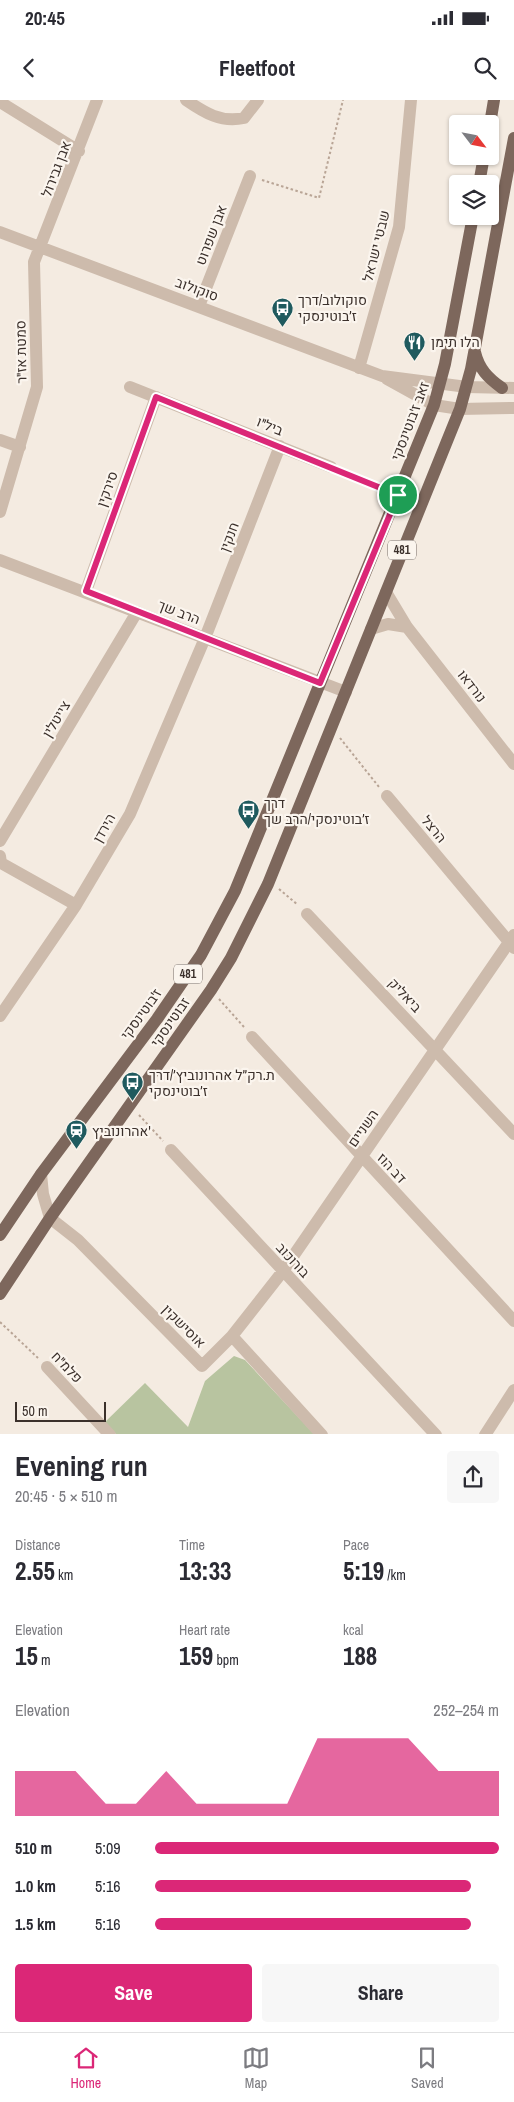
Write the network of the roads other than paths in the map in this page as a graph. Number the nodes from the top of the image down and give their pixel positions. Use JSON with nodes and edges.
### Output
{"nodes":[{"id":1,"x":98,"y":100,"type":"edge"},
{"id":2,"x":186,"y":100,"type":"edge"},
{"id":3,"x":258,"y":100,"type":"edge"},
{"id":4,"x":411,"y":100,"type":"edge"},
{"id":5,"x":494,"y":100,"type":"edge"},
{"id":6,"x":0,"y":102,"type":"edge"},
{"id":7,"x":492,"y":115,"type":"edge"},
{"id":8,"x":514,"y":138,"type":"edge"},
{"id":9,"x":79,"y":151,"type":"junction"},
{"id":10,"x":250,"y":176,"type":"road end"},
{"id":11,"x":471,"y":225,"type":"edge"},
{"id":12,"x":0,"y":232,"type":"edge"},
{"id":13,"x":41,"y":248,"type":"junction"},
{"id":14,"x":199,"y":306,"type":"junction"},
{"id":15,"x":474,"y":350,"type":"junction"},
{"id":16,"x":358,"y":368,"type":"junction"},
{"id":17,"x":382,"y":376,"type":"junction"},
{"id":18,"x":441,"y":384,"type":"junction"},
{"id":19,"x":130,"y":387,"type":"dead end"},
{"id":20,"x":467,"y":387,"type":"junction"},
{"id":21,"x":508,"y":388,"type":"edge"},
{"id":22,"x":156,"y":397,"type":"junction"},
{"id":23,"x":434,"y":405,"type":"junction"},
{"id":24,"x":514,"y":408,"type":"edge"},
{"id":25,"x":460,"y":409,"type":"junction"},
{"id":26,"x":0,"y":440,"type":"edge"},
{"id":27,"x":280,"y":446,"type":"junction"},
{"id":28,"x":20,"y":447,"type":"junction"},
{"id":29,"x":331,"y":467,"type":"road end"},
{"id":30,"x":0,"y":512,"type":"edge"},
{"id":31,"x":0,"y":560,"type":"edge"},
{"id":32,"x":86,"y":591,"type":"junction"},
{"id":33,"x":386,"y":592,"type":"junction"},
{"id":34,"x":137,"y":612,"type":"junction"},
{"id":35,"x":407,"y":627,"type":"junction"},
{"id":36,"x":371,"y":630,"type":"junction"},
{"id":37,"x":205,"y":638,"type":"junction"},
{"id":38,"x":320,"y":683,"type":"junction"},
{"id":39,"x":346,"y":692,"type":"junction"},
{"id":40,"x":514,"y":764,"type":"edge"},
{"id":41,"x":387,"y":796,"type":"road end"},
{"id":42,"x":0,"y":841,"type":"edge"},
{"id":43,"x":0,"y":856,"type":"edge"},
{"id":44,"x":76,"y":905,"type":"junction"},
{"id":45,"x":307,"y":914,"type":"road end"},
{"id":46,"x":512,"y":941,"type":"edge"},
{"id":47,"x":0,"y":1016,"type":"edge"},
{"id":48,"x":252,"y":1036,"type":"road end"},
{"id":49,"x":436,"y":1050,"type":"junction"},
{"id":50,"x":514,"y":1134,"type":"edge"},
{"id":51,"x":171,"y":1150,"type":"road end"},
{"id":52,"x":361,"y":1156,"type":"junction"},
{"id":53,"x":41,"y":1174,"type":"junction"},
{"id":54,"x":50,"y":1218,"type":"junction"},
{"id":55,"x":0,"y":1235,"type":"edge"},
{"id":56,"x":283,"y":1271,"type":"junction"},
{"id":57,"x":0,"y":1294,"type":"edge"},
{"id":58,"x":514,"y":1321,"type":"edge"},
{"id":59,"x":232,"y":1336,"type":"junction"},
{"id":60,"x":47,"y":1367,"type":"road end"},
{"id":61,"x":514,"y":1390,"type":"edge"},
{"id":62,"x":110,"y":1434,"type":"edge"},
{"id":63,"x":322,"y":1434,"type":"edge"},
{"id":64,"x":436,"y":1434,"type":"edge"},
{"id":65,"x":485,"y":1434,"type":"edge"}],
"edges":[{"from":1,"to":9,"type":"street","name":"אבן גבירול"},
{"from":2,"to":3,"type":"street"},
{"from":4,"to":16,"type":"street","name":"שבטי ישראל"},
{"from":5,"to":7,"type":"main road"},
{"from":6,"to":9,"type":"street"},
{"from":8,"to":15,"type":"main road","number":"481"},
{"from":9,"to":13,"type":"street","name":"אבן גבירול"},
{"from":10,"to":14,"type":"street","name":"אבן שפרוט"},
{"from":11,"to":18,"type":"main road","name":"זאב ז'בוטינסקי","number":"481"},
{"from":12,"to":13,"type":"street","name":"סוקולוב"},
{"from":13,"to":14,"type":"street","name":"סוקולוב"},
{"from":13,"to":28,"type":"street","name":"סמטת אז\"ר"},
{"from":14,"to":16,"type":"street","name":"סוקולוב"},
{"from":15,"to":20,"type":"main road","number":"481"},
{"from":15,"to":21,"type":"main road"},
{"from":16,"to":17,"type":"street","name":"סוקולוב"},
{"from":17,"to":18,"type":"street","name":"סוקולוב"},
{"from":17,"to":23,"type":"street","name":"סוקולוב"},
{"from":18,"to":20,"type":"street","name":"סוקולוב"},
{"from":18,"to":23,"type":"main road","name":"זאב ז'בוטינסקי","number":"481"},
{"from":19,"to":22,"type":"street","name":"ביל\"ו"},
{"from":20,"to":21,"type":"street","name":"סוקולוב"},
{"from":20,"to":25,"type":"main road","number":"481"},
{"from":22,"to":27,"type":"street","name":"ביל\"ו"},
{"from":22,"to":32,"type":"street","name":"סירקין"},
{"from":23,"to":25,"type":"street"},
{"from":23,"to":38,"type":"main road","name":"זאב ז'בוטינסקי","number":"481"},
{"from":24,"to":25,"type":"street"},
{"from":25,"to":33,"type":"main road","number":"481"},
{"from":26,"to":28,"type":"street"},
{"from":27,"to":29,"type":"street","name":"ביל\"ו"},
{"from":27,"to":37,"type":"street","name":"חנקין"},
{"from":28,"to":30,"type":"street","name":"סמטת אז\"ר"},
{"from":31,"to":32,"type":"street","name":"הרב שך"},
{"from":32,"to":34,"type":"street","name":"הרב שך"},
{"from":33,"to":35,"type":"street","name":"נורדאו"},
{"from":33,"to":36,"type":"main road","number":"481"},
{"from":34,"to":37,"type":"street","name":"הרב שך"},
{"from":34,"to":42,"type":"street","name":"צייטלין"},
{"from":35,"to":36,"type":"street"},
{"from":35,"to":40,"type":"street","name":"נורדאו"},
{"from":36,"to":39,"type":"main road","number":"481"},
{"from":37,"to":38,"type":"street","name":"הרב שך"},
{"from":37,"to":44,"type":"street","name":"הירדן"},
{"from":38,"to":39,"type":"street","name":"הרב שך"},
{"from":38,"to":53,"type":"main road","name":"ז'בוטינסקי","number":"481"},
{"from":39,"to":54,"type":"main road","name":"זבוטינסקי","number":"481"},
{"from":41,"to":46,"type":"street","name":"הרצל"},
{"from":43,"to":44,"type":"street"},
{"from":44,"to":47,"type":"street","name":"הירדן"},
{"from":45,"to":49,"type":"street","name":"ביאליק"},
{"from":46,"to":49,"type":"street","name":"השניים"},
{"from":48,"to":52,"type":"street","name":"דב הוז"},
{"from":49,"to":50,"type":"street","name":"ביאליק"},
{"from":49,"to":52,"type":"street","name":"השניים"},
{"from":51,"to":56,"type":"street","name":"בורוכוב"},
{"from":52,"to":56,"type":"street","name":"השניים"},
{"from":52,"to":58,"type":"street","name":"דב הוז"},
{"from":53,"to":54,"type":"street"},
{"from":53,"to":55,"type":"main road","name":"ז'בוטינסקי","number":"481"},
{"from":54,"to":57,"type":"main road","name":"זבוטינסקי","number":"481"},
{"from":54,"to":59,"type":"street","name":"אוסישקין"},
{"from":56,"to":59,"type":"street","name":"השניים"},
{"from":56,"to":64,"type":"street","name":"בורוכוב"},
{"from":59,"to":63,"type":"street"},
{"from":60,"to":62,"type":"street","name":"פלמ\"ח"},
{"from":61,"to":65,"type":"street"}]}
